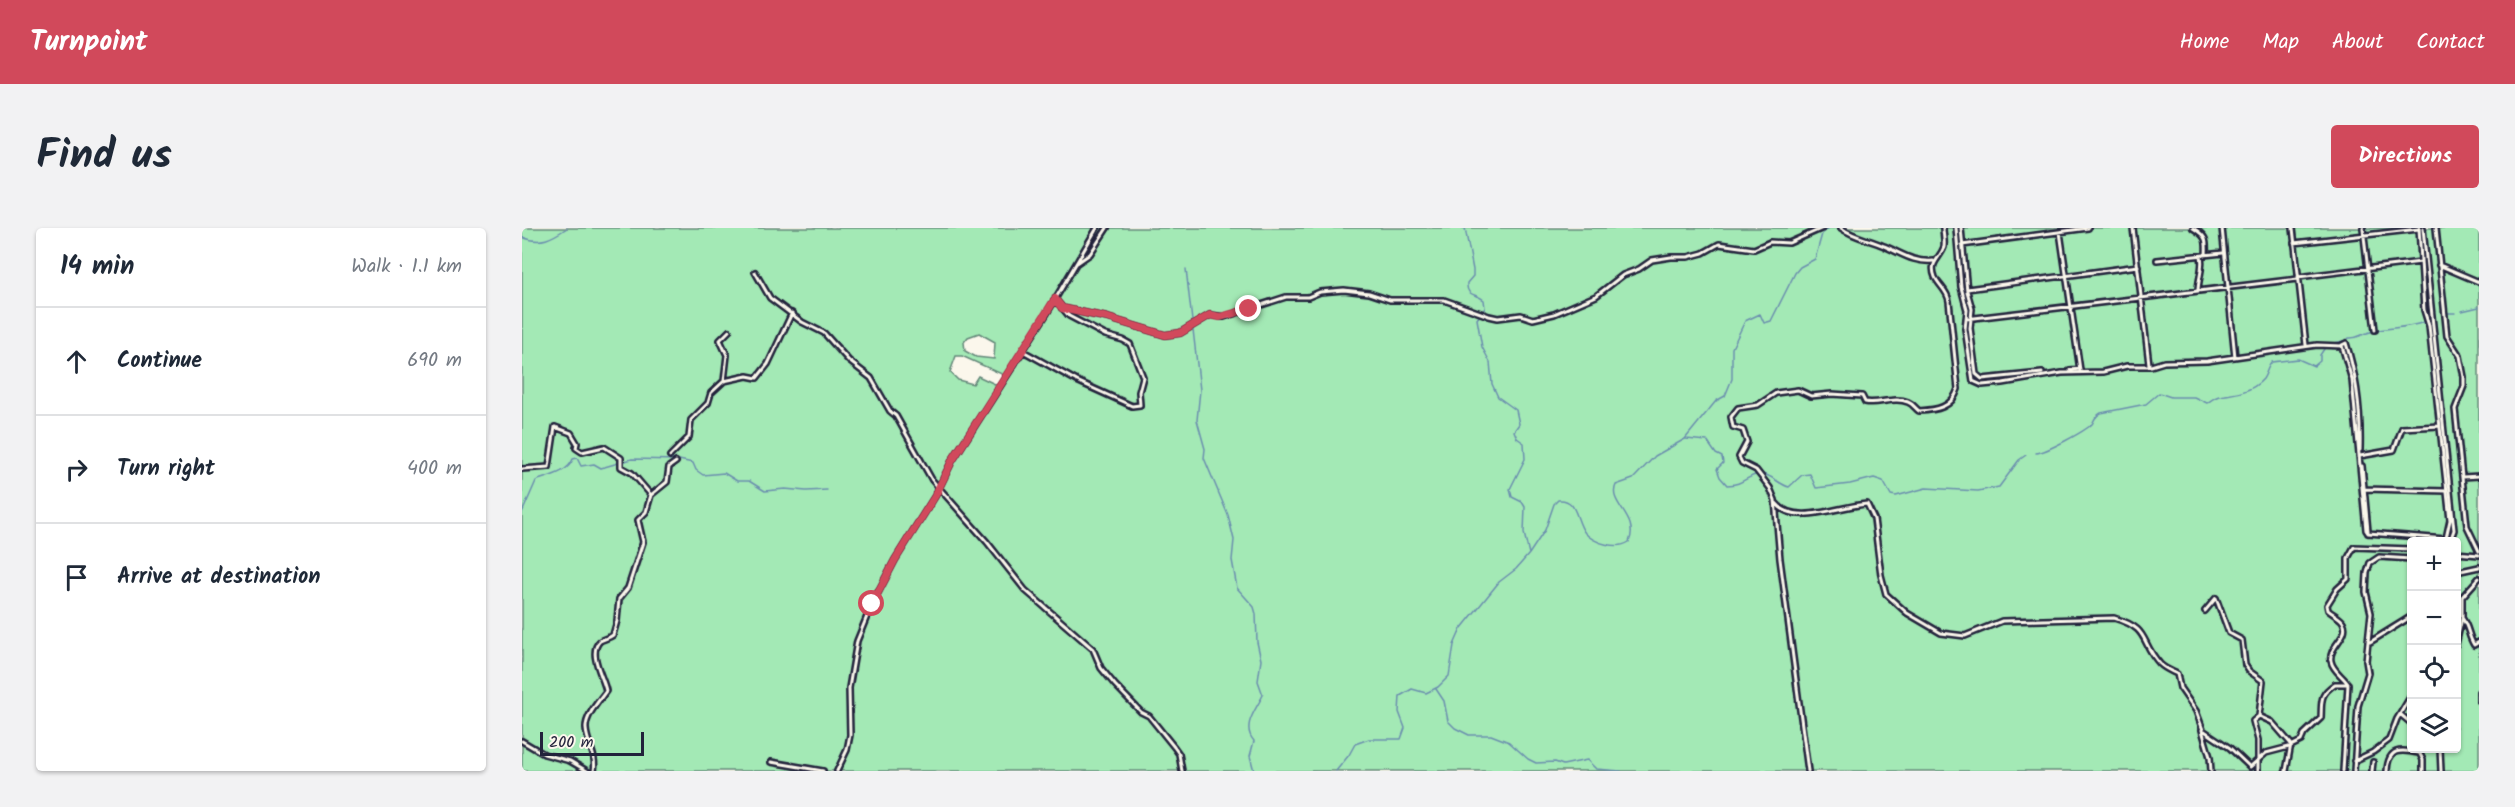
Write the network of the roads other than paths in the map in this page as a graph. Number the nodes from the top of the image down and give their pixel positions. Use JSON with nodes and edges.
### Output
{"nodes":[{"id":1,"x":1097,"y":228,"type":"edge"},
{"id":2,"x":1107,"y":228,"type":"edge"},
{"id":3,"x":1823,"y":228,"type":"edge"},
{"id":4,"x":1841,"y":228,"type":"edge"},
{"id":5,"x":1943,"y":228,"type":"edge"},
{"id":6,"x":1956,"y":228,"type":"edge"},
{"id":7,"x":1961,"y":228,"type":"edge"},
{"id":8,"x":2088,"y":228,"type":"edge"},
{"id":9,"x":2133,"y":228,"type":"edge"},
{"id":10,"x":2193,"y":228,"type":"edge"},
{"id":11,"x":2222,"y":228,"type":"edge"},
{"id":12,"x":2292,"y":228,"type":"edge"},
{"id":13,"x":2363,"y":228,"type":"edge"},
{"id":14,"x":2420,"y":228,"type":"edge"},
{"id":15,"x":2436,"y":228,"type":"edge"},
{"id":16,"x":2063,"y":231,"type":"edge"},
{"id":17,"x":2364,"y":237,"type":"junction"},
{"id":18,"x":2294,"y":243,"type":"junction"},
{"id":19,"x":1962,"y":245,"type":"junction"},
{"id":20,"x":2224,"y":253,"type":"junction"},
{"id":21,"x":2206,"y":255,"type":"junction"},
{"id":22,"x":2201,"y":256,"type":"junction"},
{"id":23,"x":2157,"y":260,"type":"dead end"},
{"id":24,"x":1933,"y":261,"type":"junction"},
{"id":25,"x":2421,"y":262,"type":"junction"},
{"id":26,"x":1075,"y":264,"type":"junction"},
{"id":27,"x":2439,"y":265,"type":"junction"},
{"id":28,"x":2138,"y":266,"type":"junction"},
{"id":29,"x":2368,"y":268,"type":"junction"},
{"id":30,"x":755,"y":272,"type":"dead end"},
{"id":31,"x":2067,"y":276,"type":"junction"},
{"id":32,"x":2298,"y":278,"type":"junction"},
{"id":33,"x":2479,"y":282,"type":"edge"},
{"id":34,"x":2228,"y":288,"type":"junction"},
{"id":35,"x":1967,"y":289,"type":"junction"},
{"id":36,"x":2198,"y":291,"type":"junction"},
{"id":37,"x":2141,"y":297,"type":"junction"},
{"id":38,"x":1055,"y":299,"type":"junction"},
{"id":39,"x":2070,"y":306,"type":"junction"},
{"id":40,"x":1062,"y":308,"type":"junction"},
{"id":41,"x":792,"y":313,"type":"junction"},
{"id":42,"x":1968,"y":319,"type":"junction"},
{"id":43,"x":2375,"y":330,"type":"dead end"},
{"id":44,"x":729,"y":331,"type":"dead end"},
{"id":45,"x":2341,"y":345,"type":"junction"},
{"id":46,"x":2306,"y":346,"type":"junction"},
{"id":47,"x":1023,"y":351,"type":"junction"},
{"id":48,"x":2235,"y":357,"type":"junction"},
{"id":49,"x":2149,"y":364,"type":"dead end"},
{"id":50,"x":2080,"y":369,"type":"junction"},
{"id":51,"x":2085,"y":371,"type":"junction"},
{"id":52,"x":724,"y":381,"type":"junction"},
{"id":53,"x":2442,"y":426,"type":"junction"},
{"id":54,"x":670,"y":456,"type":"dead end"},
{"id":55,"x":2360,"y":456,"type":"junction"},
{"id":56,"x":676,"y":462,"type":"dead end"},
{"id":57,"x":522,"y":469,"type":"edge"},
{"id":58,"x":2479,"y":476,"type":"edge"},
{"id":59,"x":2462,"y":477,"type":"junction"},
{"id":60,"x":939,"y":487,"type":"junction"},
{"id":61,"x":2365,"y":489,"type":"junction"},
{"id":62,"x":2449,"y":491,"type":"junction"},
{"id":63,"x":651,"y":495,"type":"junction"},
{"id":64,"x":1776,"y":502,"type":"junction"},
{"id":65,"x":2368,"y":532,"type":"junction"},
{"id":66,"x":2412,"y":537,"type":"edge"},
{"id":67,"x":2447,"y":537,"type":"edge"},
{"id":68,"x":2407,"y":549,"type":"edge"},
{"id":69,"x":2461,"y":553,"type":"edge"},
{"id":70,"x":2479,"y":553,"type":"edge"},
{"id":71,"x":2407,"y":560,"type":"edge"},
{"id":72,"x":2479,"y":567,"type":"edge"},
{"id":73,"x":2461,"y":571,"type":"edge"},
{"id":74,"x":2479,"y":578,"type":"edge"},
{"id":75,"x":2205,"y":611,"type":"dead end"},
{"id":76,"x":2462,"y":618,"type":"junction"},
{"id":77,"x":2407,"y":619,"type":"edge"},
{"id":78,"x":2461,"y":623,"type":"edge"},
{"id":79,"x":2370,"y":642,"type":"junction"},
{"id":80,"x":2479,"y":642,"type":"edge"},
{"id":81,"x":2348,"y":684,"type":"junction"},
{"id":82,"x":2479,"y":693,"type":"edge"},
{"id":83,"x":2409,"y":699,"type":"edge"},
{"id":84,"x":2479,"y":700,"type":"edge"},
{"id":85,"x":2400,"y":714,"type":"junction"},
{"id":86,"x":2259,"y":716,"type":"junction"},
{"id":87,"x":2407,"y":720,"type":"edge"},
{"id":88,"x":2201,"y":725,"type":"junction"},
{"id":89,"x":522,"y":741,"type":"edge"},
{"id":90,"x":2291,"y":746,"type":"junction"},
{"id":91,"x":2407,"y":751,"type":"edge"},
{"id":92,"x":2419,"y":753,"type":"edge"},
{"id":93,"x":2440,"y":753,"type":"edge"},
{"id":94,"x":2354,"y":761,"type":"junction"},
{"id":95,"x":771,"y":762,"type":"dead end"},
{"id":96,"x":2373,"y":762,"type":"dead end"},
{"id":97,"x":2257,"y":763,"type":"junction"},
{"id":98,"x":587,"y":771,"type":"edge"},
{"id":99,"x":594,"y":771,"type":"edge"},
{"id":100,"x":823,"y":771,"type":"edge"},
{"id":101,"x":837,"y":771,"type":"edge"},
{"id":102,"x":1182,"y":771,"type":"edge"},
{"id":103,"x":1808,"y":771,"type":"edge"},
{"id":104,"x":2211,"y":771,"type":"edge"},
{"id":105,"x":2258,"y":771,"type":"edge"},
{"id":106,"x":2286,"y":771,"type":"edge"},
{"id":107,"x":2343,"y":771,"type":"edge"},
{"id":108,"x":2354,"y":771,"type":"edge"},
{"id":109,"x":2372,"y":771,"type":"edge"},
{"id":110,"x":2386,"y":771,"type":"edge"},
{"id":111,"x":2423,"y":771,"type":"edge"},
{"id":112,"x":2441,"y":771,"type":"edge"}],
"edges":[{"from":1,"to":26,"type":"street"},
{"from":2,"to":26,"type":"street"},
{"from":3,"to":40,"type":"street"},
{"from":4,"to":24,"type":"street"},
{"from":5,"to":24,"type":"street"},
{"from":6,"to":42,"type":"street"},
{"from":7,"to":19,"type":"street"},
{"from":8,"to":16,"type":"street"},
{"from":9,"to":28,"type":"street"},
{"from":10,"to":21,"type":"street"},
{"from":11,"to":20,"type":"street"},
{"from":12,"to":18,"type":"street"},
{"from":13,"to":17,"type":"street"},
{"from":14,"to":17,"type":"street"},
{"from":14,"to":25,"type":"street"},
{"from":14,"to":53,"type":"street"},
{"from":15,"to":27,"type":"street"},
{"from":16,"to":19,"type":"street"},
{"from":16,"to":31,"type":"street"},
{"from":17,"to":18,"type":"street"},
{"from":17,"to":29,"type":"street"},
{"from":18,"to":32,"type":"street"},
{"from":19,"to":35,"type":"street"},
{"from":20,"to":21,"type":"street"},
{"from":20,"to":34,"type":"street"},
{"from":21,"to":22,"type":"street"},
{"from":22,"to":23,"type":"street"},
{"from":22,"to":36,"type":"street"},
{"from":24,"to":64,"type":"street"},
{"from":25,"to":29,"type":"street"},
{"from":25,"to":53,"type":"street"},
{"from":26,"to":38,"type":"street"},
{"from":27,"to":33,"type":"street"},
{"from":27,"to":59,"type":"street"},
{"from":28,"to":31,"type":"street"},
{"from":28,"to":37,"type":"street"},
{"from":29,"to":32,"type":"street"},
{"from":29,"to":43,"type":"street"},
{"from":30,"to":41,"type":"street"},
{"from":31,"to":35,"type":"street"},
{"from":31,"to":39,"type":"street"},
{"from":32,"to":34,"type":"street"},
{"from":32,"to":46,"type":"street"},
{"from":34,"to":36,"type":"street"},
{"from":34,"to":48,"type":"street"},
{"from":35,"to":42,"type":"street"},
{"from":36,"to":37,"type":"street"},
{"from":37,"to":39,"type":"street"},
{"from":37,"to":49,"type":"street"},
{"from":38,"to":40,"type":"street"},
{"from":38,"to":47,"type":"street"},
{"from":39,"to":42,"type":"street"},
{"from":39,"to":50,"type":"street"},
{"from":40,"to":47,"type":"street"},
{"from":41,"to":52,"type":"street"},
{"from":41,"to":60,"type":"street"},
{"from":42,"to":50,"type":"street"},
{"from":42,"to":51,"type":"street"},
{"from":44,"to":52,"type":"street"},
{"from":45,"to":46,"type":"street"},
{"from":45,"to":55,"type":"street"},
{"from":45,"to":65,"type":"street"},
{"from":46,"to":48,"type":"street"},
{"from":47,"to":60,"type":"street"},
{"from":48,"to":51,"type":"street"},
{"from":50,"to":51,"type":"street"},
{"from":52,"to":54,"type":"street"},
{"from":53,"to":55,"type":"street"},
{"from":53,"to":62,"type":"street"},
{"from":55,"to":61,"type":"street"},
{"from":56,"to":63,"type":"street"},
{"from":57,"to":63,"type":"street"},
{"from":58,"to":59,"type":"street"},
{"from":59,"to":70,"type":"street"},
{"from":60,"to":101,"type":"street"},
{"from":60,"to":102,"type":"street"},
{"from":61,"to":62,"type":"street"},
{"from":61,"to":65,"type":"street"},
{"from":62,"to":67,"type":"street"},
{"from":63,"to":99,"type":"street"},
{"from":64,"to":88,"type":"street"},
{"from":64,"to":103,"type":"street"},
{"from":65,"to":66,"type":"street"},
{"from":68,"to":81,"type":"street"},
{"from":69,"to":70,"type":"street"},
{"from":71,"to":79,"type":"street"},
{"from":72,"to":73,"type":"street"},
{"from":74,"to":76,"type":"street"},
{"from":75,"to":86,"type":"street"},
{"from":76,"to":78,"type":"street"},
{"from":76,"to":80,"type":"street"},
{"from":77,"to":79,"type":"street"},
{"from":79,"to":94,"type":"street"},
{"from":81,"to":90,"type":"street"},
{"from":81,"to":107,"type":"street"},
{"from":82,"to":84,"type":"street"},
{"from":83,"to":85,"type":"street"},
{"from":85,"to":87,"type":"street"},
{"from":85,"to":94,"type":"street"},
{"from":86,"to":90,"type":"street"},
{"from":86,"to":97,"type":"street"},
{"from":88,"to":97,"type":"street"},
{"from":88,"to":104,"type":"street"},
{"from":89,"to":98,"type":"street"},
{"from":90,"to":97,"type":"street"},
{"from":90,"to":106,"type":"street"},
{"from":91,"to":110,"type":"street"},
{"from":92,"to":111,"type":"street"},
{"from":93,"to":112,"type":"street"},
{"from":94,"to":108,"type":"street"},
{"from":95,"to":100,"type":"street"},
{"from":96,"to":109,"type":"street"},
{"from":97,"to":105,"type":"street"}]}
